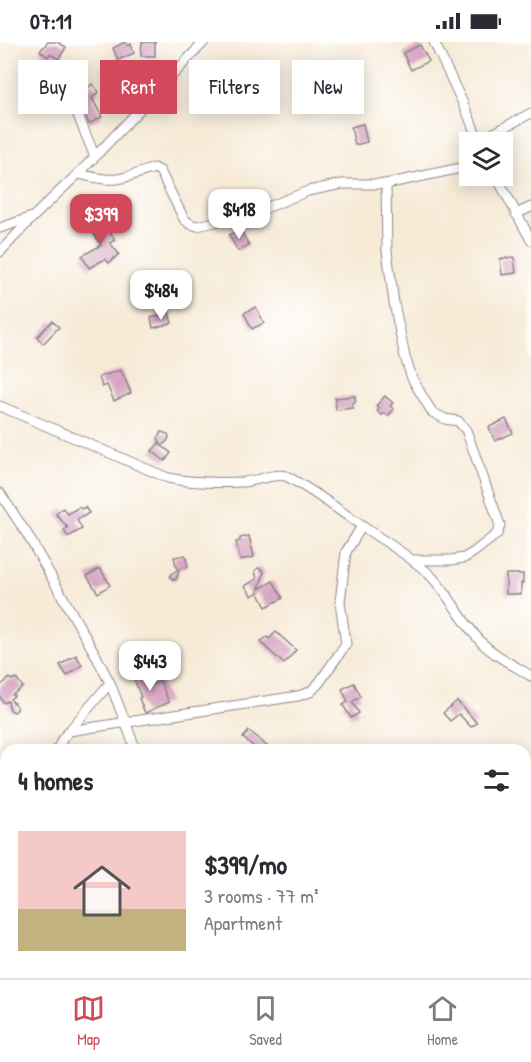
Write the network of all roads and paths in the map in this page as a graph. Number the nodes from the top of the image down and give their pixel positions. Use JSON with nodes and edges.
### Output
{"nodes":[{"id":1,"x":434,"y":42,"type":"edge"},
{"id":2,"x":198,"y":44,"type":"edge"},
{"id":3,"x":531,"y":113,"type":"edge"},
{"id":4,"x":77,"y":114,"type":"edge"},
{"id":5,"x":475,"y":132,"type":"edge"},
{"id":6,"x":497,"y":132,"type":"edge"},
{"id":7,"x":95,"y":157,"type":"junction"},
{"id":8,"x":459,"y":168,"type":"edge"},
{"id":9,"x":78,"y":174,"type":"junction"},
{"id":10,"x":386,"y":184,"type":"junction"},
{"id":11,"x":501,"y":186,"type":"edge"},
{"id":12,"x":531,"y":207,"type":"edge"},
{"id":13,"x":516,"y":214,"type":"junction"},
{"id":14,"x":35,"y":215,"type":"junction"},
{"id":15,"x":0,"y":228,"type":"edge"},
{"id":16,"x":531,"y":240,"type":"edge"},
{"id":17,"x":0,"y":252,"type":"edge"},
{"id":18,"x":0,"y":406,"type":"edge"},
{"id":19,"x":0,"y":493,"type":"edge"},
{"id":20,"x":362,"y":526,"type":"junction"},
{"id":21,"x":413,"y":560,"type":"junction"},
{"id":22,"x":531,"y":676,"type":"edge"},
{"id":23,"x":110,"y":683,"type":"junction"},
{"id":24,"x":126,"y":722,"type":"junction"},
{"id":25,"x":69,"y":731,"type":"junction"},
{"id":26,"x":60,"y":744,"type":"edge"},
{"id":27,"x":134,"y":744,"type":"edge"}],
"edges":[{"from":1,"to":5,"type":"street"},
{"from":2,"to":7,"type":"street"},
{"from":3,"to":6,"type":"street"},
{"from":4,"to":7,"type":"street"},
{"from":7,"to":9,"type":"street"},
{"from":8,"to":10,"type":"street"},
{"from":9,"to":10,"type":"street"},
{"from":9,"to":14,"type":"street"},
{"from":10,"to":21,"type":"street"},
{"from":11,"to":13,"type":"street"},
{"from":12,"to":13,"type":"street"},
{"from":13,"to":16,"type":"street"},
{"from":14,"to":15,"type":"street"},
{"from":14,"to":17,"type":"street"},
{"from":18,"to":20,"type":"street"},
{"from":19,"to":23,"type":"street"},
{"from":20,"to":21,"type":"street"},
{"from":20,"to":24,"type":"street"},
{"from":21,"to":22,"type":"street"},
{"from":23,"to":24,"type":"street"},
{"from":23,"to":25,"type":"street"},
{"from":24,"to":25,"type":"street"},
{"from":24,"to":27,"type":"street"},
{"from":25,"to":26,"type":"street"}]}
